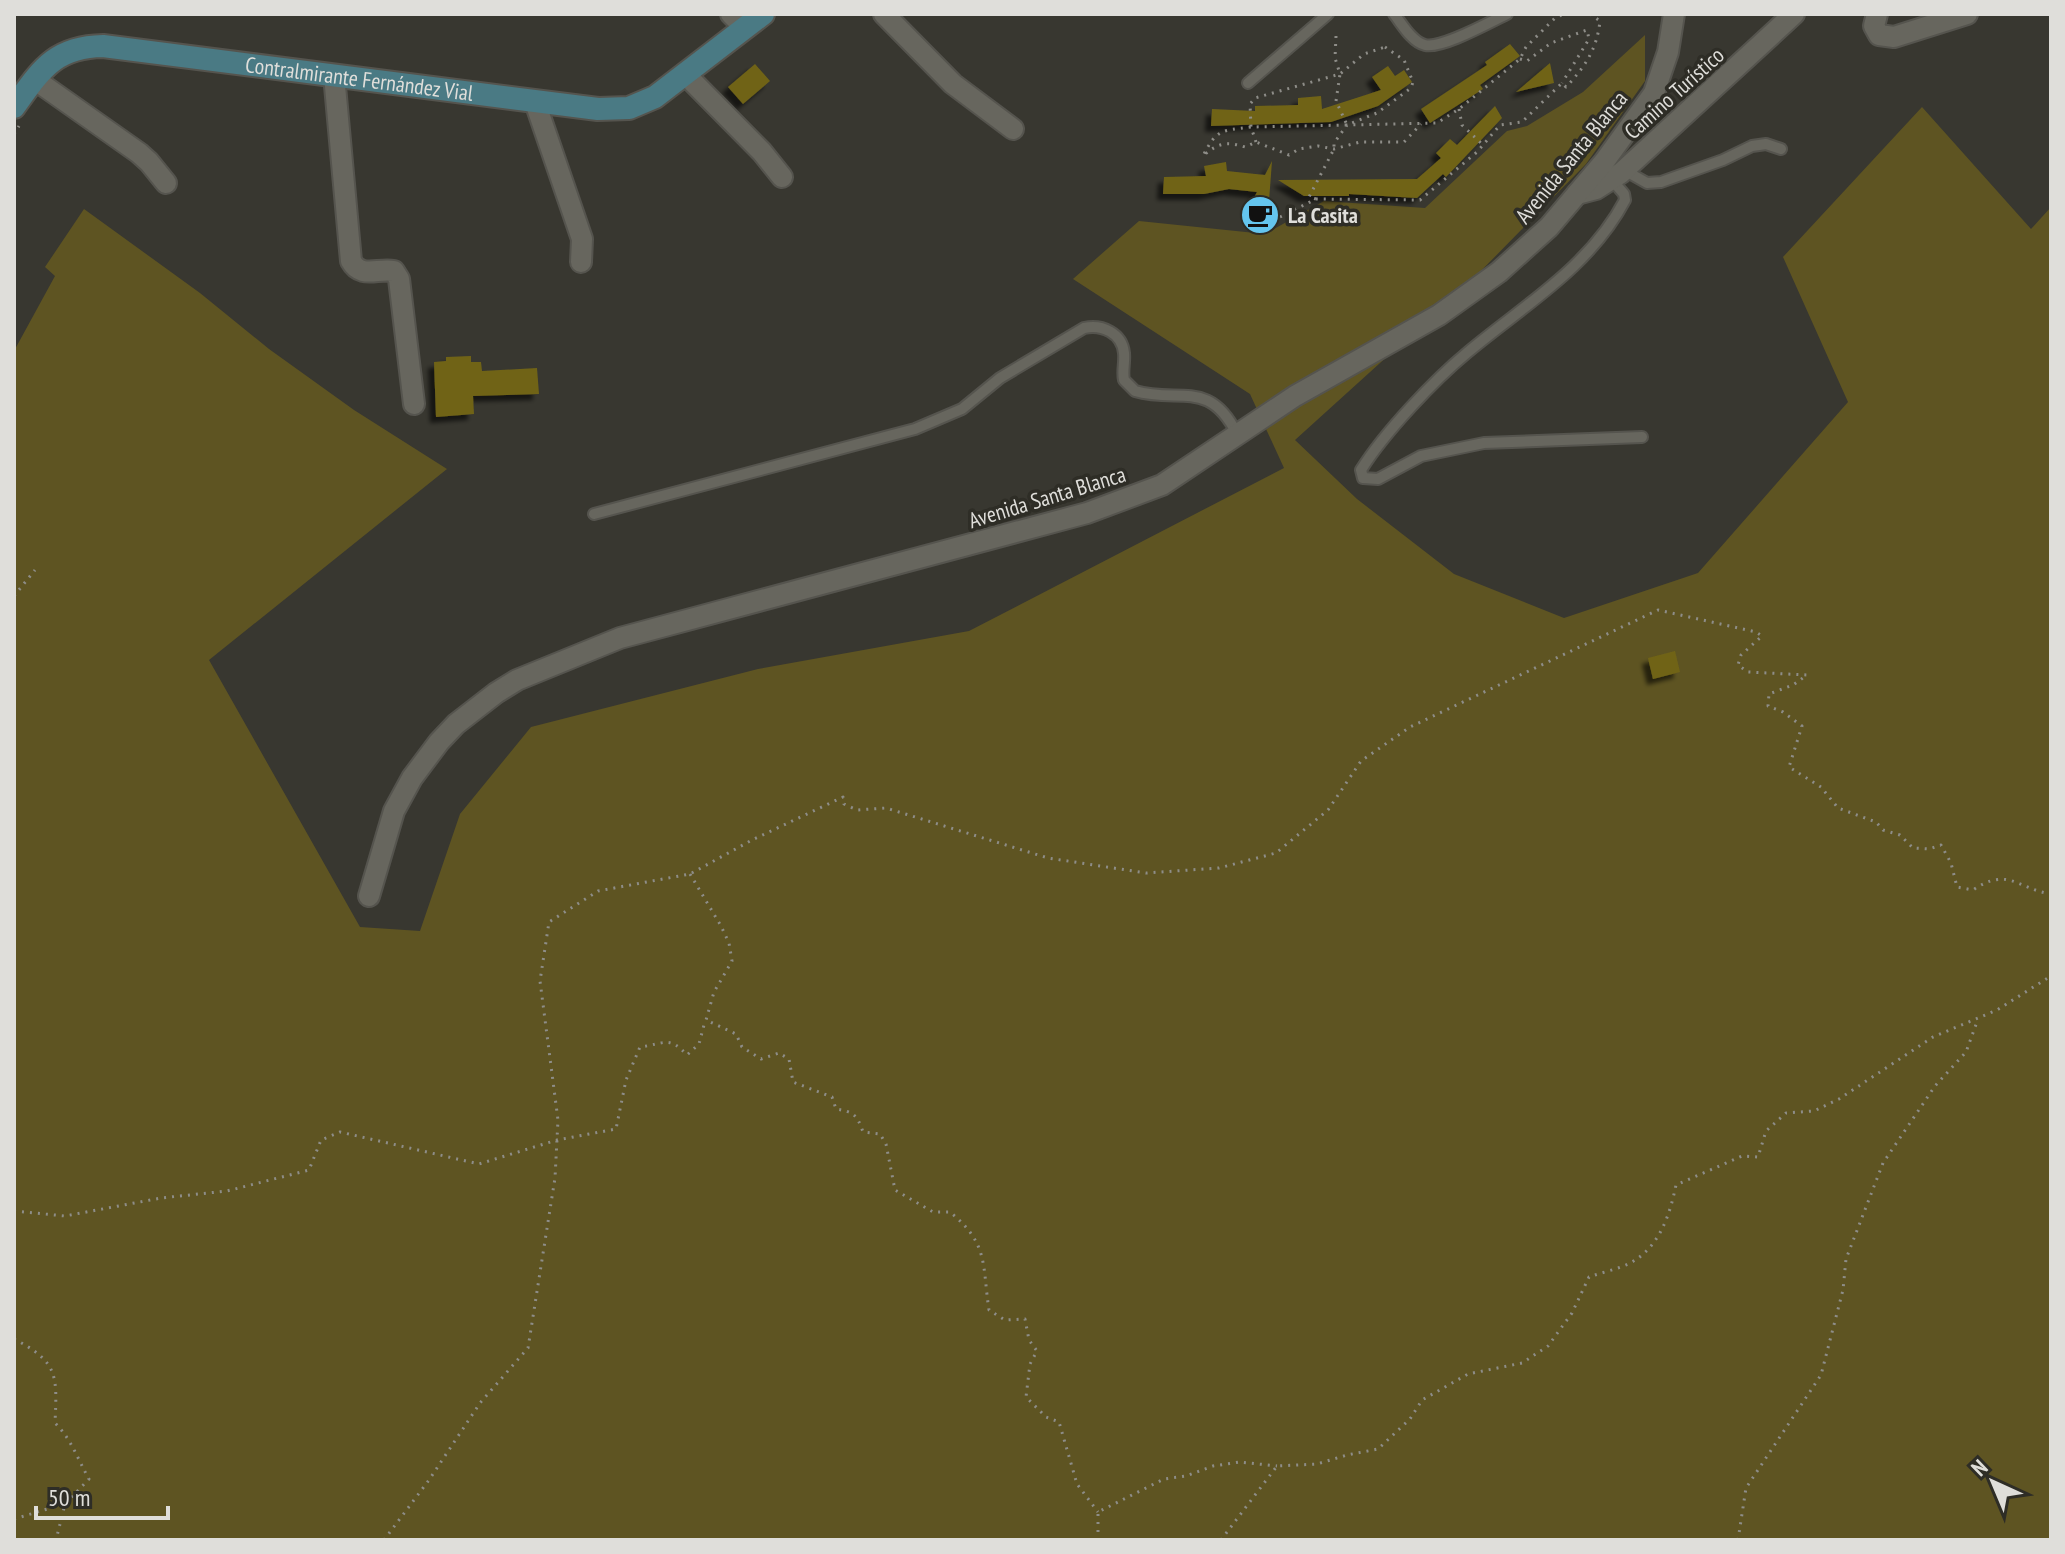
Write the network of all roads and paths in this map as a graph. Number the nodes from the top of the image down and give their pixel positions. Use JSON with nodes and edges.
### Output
{"nodes":[{"id":1,"x":763,"y":14,"type":"edge"},
{"id":2,"x":884,"y":14,"type":"edge"},
{"id":3,"x":1328,"y":14,"type":"edge"},
{"id":4,"x":1394,"y":14,"type":"edge"},
{"id":5,"x":1507,"y":14,"type":"edge"},
{"id":6,"x":1564,"y":14,"type":"edge"},
{"id":7,"x":1590,"y":14,"type":"edge"},
{"id":8,"x":1674,"y":14,"type":"edge"},
{"id":9,"x":1794,"y":14,"type":"edge"},
{"id":10,"x":1877,"y":14,"type":"edge"},
{"id":11,"x":1967,"y":14,"type":"edge"},
{"id":12,"x":738,"y":21,"type":"edge"},
{"id":13,"x":1336,"y":36,"type":"dead end"},
{"id":14,"x":1520,"y":59,"type":"junction"},
{"id":15,"x":1340,"y":74,"type":"junction"},
{"id":16,"x":334,"y":75,"type":"junction"},
{"id":17,"x":686,"y":75,"type":"junction"},
{"id":18,"x":34,"y":79,"type":"junction"},
{"id":19,"x":1248,"y":83,"type":"dead end"},
{"id":20,"x":1562,"y":83,"type":"junction"},
{"id":21,"x":535,"y":102,"type":"junction"},
{"id":22,"x":1459,"y":109,"type":"junction"},
{"id":23,"x":17,"y":116,"type":"edge"},
{"id":24,"x":1422,"y":123,"type":"junction"},
{"id":25,"x":1347,"y":125,"type":"junction"},
{"id":26,"x":1251,"y":127,"type":"junction"},
{"id":27,"x":1013,"y":129,"type":"dead end"},
{"id":28,"x":14,"y":134,"type":"edge"},
{"id":29,"x":1256,"y":142,"type":"junction"},
{"id":30,"x":1483,"y":145,"type":"junction"},
{"id":31,"x":1334,"y":149,"type":"junction"},
{"id":32,"x":1781,"y":149,"type":"dead end"},
{"id":33,"x":1618,"y":175,"type":"junction"},
{"id":34,"x":782,"y":177,"type":"dead end"},
{"id":35,"x":166,"y":183,"type":"dead end"},
{"id":36,"x":1577,"y":194,"type":"junction"},
{"id":37,"x":1316,"y":199,"type":"junction"},
{"id":38,"x":1280,"y":217,"type":"dead end"},
{"id":39,"x":581,"y":262,"type":"dead end"},
{"id":40,"x":414,"y":404,"type":"dead end"},
{"id":41,"x":1237,"y":434,"type":"junction"},
{"id":42,"x":1642,"y":437,"type":"dead end"},
{"id":43,"x":594,"y":514,"type":"dead end"},
{"id":44,"x":35,"y":570,"type":"dead end"},
{"id":45,"x":14,"y":596,"type":"edge"},
{"id":46,"x":690,"y":874,"type":"junction"},
{"id":47,"x":2051,"y":894,"type":"edge"},
{"id":48,"x":369,"y":896,"type":"dead end"},
{"id":49,"x":2051,"y":976,"type":"edge"},
{"id":50,"x":1979,"y":1017,"type":"junction"},
{"id":51,"x":706,"y":1020,"type":"junction"},
{"id":52,"x":557,"y":1140,"type":"junction"},
{"id":53,"x":14,"y":1211,"type":"edge"},
{"id":54,"x":14,"y":1339,"type":"edge"},
{"id":55,"x":1277,"y":1466,"type":"junction"},
{"id":56,"x":65,"y":1504,"type":"junction"},
{"id":57,"x":1098,"y":1512,"type":"junction"},
{"id":58,"x":14,"y":1519,"type":"edge"},
{"id":59,"x":56,"y":1540,"type":"edge"},
{"id":60,"x":384,"y":1540,"type":"edge"},
{"id":61,"x":1098,"y":1540,"type":"edge"},
{"id":62,"x":1221,"y":1540,"type":"edge"},
{"id":63,"x":1738,"y":1540,"type":"edge"}],
"edges":[{"from":1,"to":12,"type":"main road","name":"Contralmirante Fernández Vial"},
{"from":2,"to":27,"type":"street"},
{"from":3,"to":19,"type":"lane"},
{"from":4,"to":5,"type":"lane"},
{"from":6,"to":14,"type":"path"},
{"from":7,"to":20,"type":"path"},
{"from":8,"to":36,"type":"street","name":"Avenida Santa Blanca"},
{"from":9,"to":33,"type":"street","name":"Camino Turístico"},
{"from":10,"to":11,"type":"street"},
{"from":12,"to":17,"type":"main road","name":"Contralmirante Fernández Vial"},
{"from":13,"to":15,"type":"path"},
{"from":14,"to":20,"type":"path"},
{"from":14,"to":22,"type":"path"},
{"from":15,"to":25,"type":"path"},
{"from":15,"to":25,"type":"path"},
{"from":15,"to":26,"type":"path"},
{"from":16,"to":18,"type":"main road","name":"Contralmirante Fernández Vial"},
{"from":16,"to":21,"type":"main road","name":"Contralmirante Fernández Vial"},
{"from":16,"to":40,"type":"street"},
{"from":17,"to":21,"type":"main road","name":"Contralmirante Fernández Vial"},
{"from":17,"to":34,"type":"street"},
{"from":18,"to":23,"type":"main road","name":"Contralmirante Fernández Vial"},
{"from":18,"to":35,"type":"street"},
{"from":20,"to":30,"type":"path"},
{"from":21,"to":39,"type":"street"},
{"from":22,"to":24,"type":"path"},
{"from":22,"to":30,"type":"path"},
{"from":23,"to":28,"type":"path"},
{"from":24,"to":25,"type":"path"},
{"from":24,"to":31,"type":"path"},
{"from":25,"to":26,"type":"path"},
{"from":25,"to":31,"type":"path"},
{"from":26,"to":29,"type":"path"},
{"from":26,"to":29,"type":"path"},
{"from":29,"to":31,"type":"path"},
{"from":30,"to":37,"type":"path"},
{"from":31,"to":37,"type":"path"},
{"from":32,"to":33,"type":"lane"},
{"from":33,"to":36,"type":"street","name":"Camino Turístico"},
{"from":33,"to":42,"type":"lane"},
{"from":36,"to":41,"type":"street","name":"Avenida Santa Blanca"},
{"from":37,"to":38,"type":"path"},
{"from":41,"to":43,"type":"lane"},
{"from":41,"to":48,"type":"street","name":"Avenida Santa Blanca"},
{"from":44,"to":45,"type":"path"},
{"from":46,"to":47,"type":"path"},
{"from":46,"to":51,"type":"path"},
{"from":46,"to":52,"type":"path"},
{"from":49,"to":50,"type":"path"},
{"from":50,"to":55,"type":"path"},
{"from":50,"to":63,"type":"path"},
{"from":51,"to":52,"type":"path"},
{"from":51,"to":57,"type":"path"},
{"from":52,"to":53,"type":"path"},
{"from":52,"to":60,"type":"path"},
{"from":54,"to":56,"type":"path"},
{"from":55,"to":57,"type":"path"},
{"from":55,"to":62,"type":"path"},
{"from":56,"to":58,"type":"path"},
{"from":56,"to":59,"type":"path"},
{"from":57,"to":61,"type":"path"}]}
